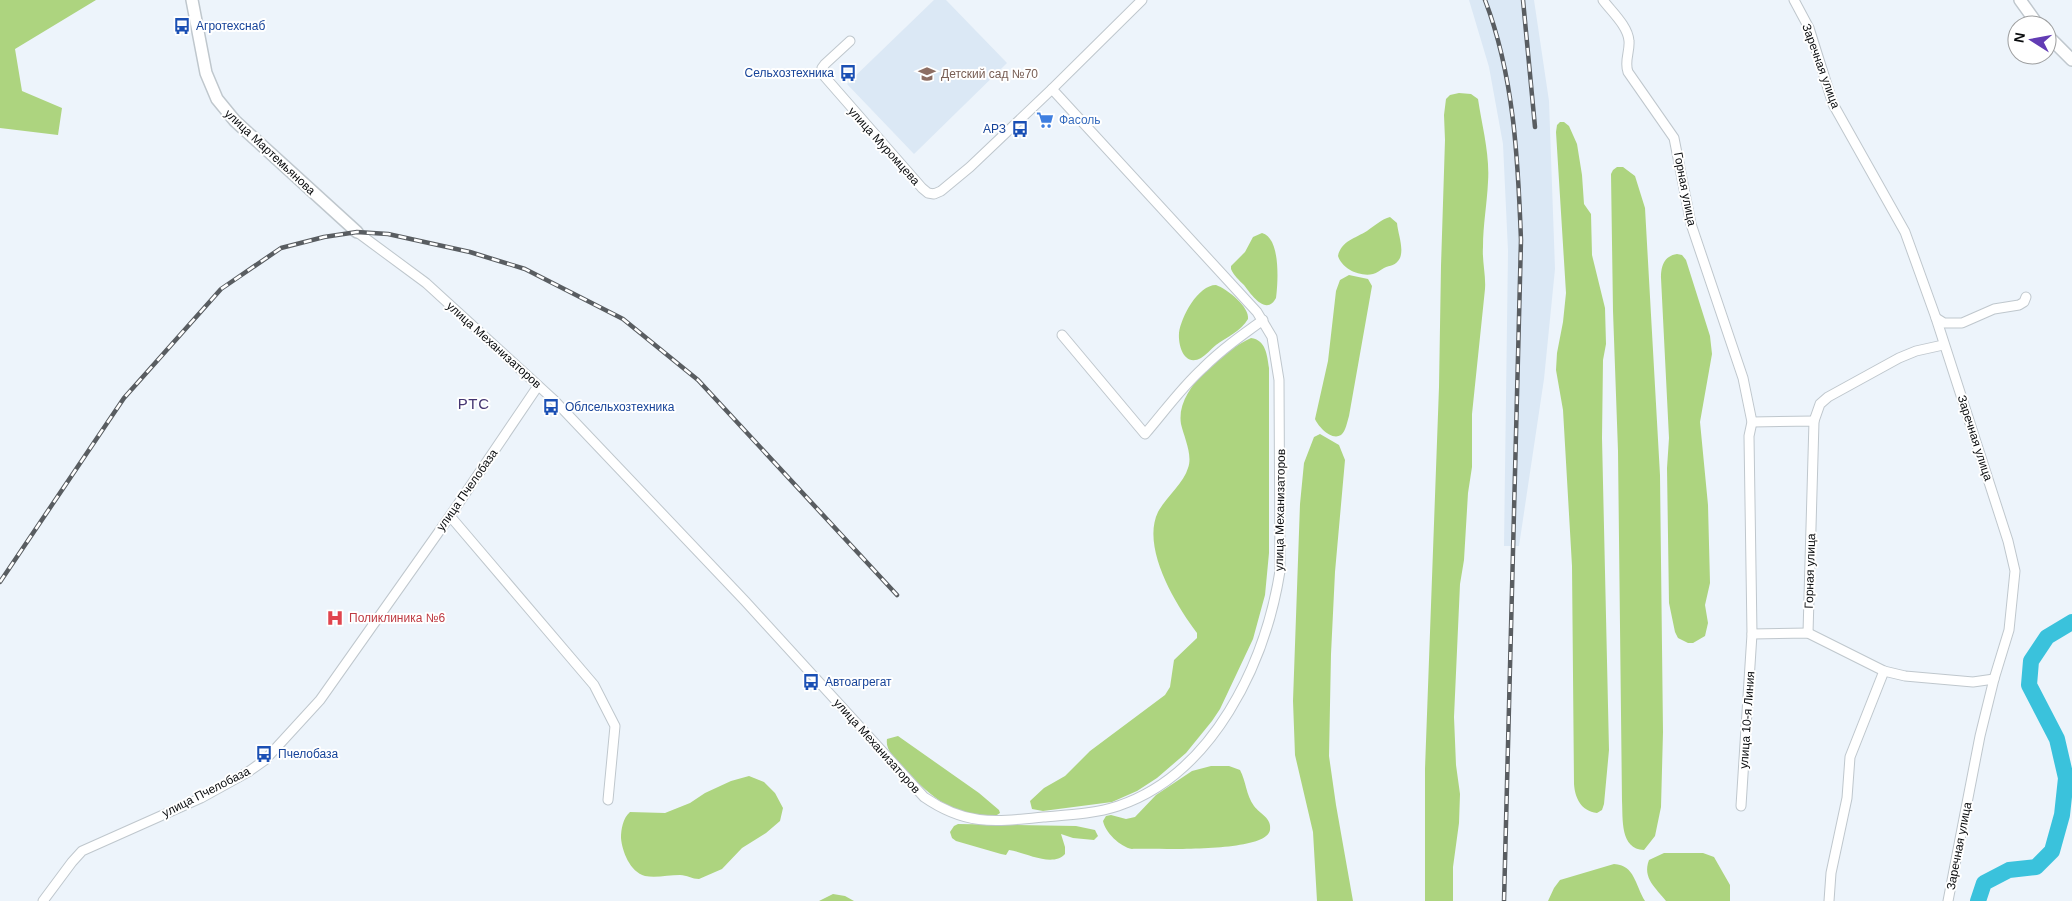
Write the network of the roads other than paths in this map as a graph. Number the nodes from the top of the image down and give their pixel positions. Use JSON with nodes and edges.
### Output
{"nodes":[{"id":1,"x":192,"y":0,"type":"edge"},
{"id":2,"x":1142,"y":0,"type":"edge"},
{"id":3,"x":1603,"y":0,"type":"edge"},
{"id":4,"x":1794,"y":0,"type":"edge"},
{"id":5,"x":2020,"y":0,"type":"edge"},
{"id":6,"x":2031,"y":15,"type":"edge"},
{"id":7,"x":850,"y":41,"type":"dead end"},
{"id":8,"x":2057,"y":45,"type":"edge"},
{"id":9,"x":2072,"y":60,"type":"edge"},
{"id":10,"x":1052,"y":89,"type":"junction"},
{"id":11,"x":356,"y":232,"type":"joint"},
{"id":12,"x":2026,"y":297,"type":"dead end"},
{"id":13,"x":1936,"y":318,"type":"junction"},
{"id":14,"x":1263,"y":320,"type":"junction"},
{"id":15,"x":1062,"y":335,"type":"dead end"},
{"id":16,"x":1943,"y":345,"type":"junction"},
{"id":17,"x":538,"y":386,"type":"junction"},
{"id":18,"x":1814,"y":421,"type":"junction"},
{"id":19,"x":1752,"y":422,"type":"junction"},
{"id":20,"x":450,"y":516,"type":"junction"},
{"id":21,"x":1808,"y":633,"type":"junction"},
{"id":22,"x":1752,"y":634,"type":"junction"},
{"id":23,"x":1884,"y":671,"type":"junction"},
{"id":24,"x":1994,"y":678,"type":"junction"},
{"id":25,"x":608,"y":800,"type":"dead end"},
{"id":26,"x":1741,"y":806,"type":"dead end"},
{"id":27,"x":43,"y":901,"type":"edge"},
{"id":28,"x":1829,"y":901,"type":"edge"},
{"id":29,"x":1948,"y":901,"type":"edge"}],
"edges":[{"from":1,"to":11,"type":"street","name":"улица Мартемьянова"},
{"from":2,"to":10,"type":"street","name":"улица Муромцева"},
{"from":3,"to":19,"type":"street","name":"Горная улица"},
{"from":4,"to":13,"type":"street","name":"Заречная улица"},
{"from":5,"to":6,"type":"street"},
{"from":7,"to":10,"type":"street","name":"улица Муромцева"},
{"from":8,"to":9,"type":"street"},
{"from":10,"to":14,"type":"street"},
{"from":11,"to":17,"type":"street","name":"улица Механизаторов"},
{"from":12,"to":13,"type":"street"},
{"from":13,"to":16,"type":"street","name":"Заречная улица"},
{"from":14,"to":15,"type":"street"},
{"from":14,"to":17,"type":"street","name":"улица Механизаторов"},
{"from":16,"to":18,"type":"street"},
{"from":16,"to":24,"type":"street","name":"Заречная улица"},
{"from":17,"to":20,"type":"street","name":"улица Пчелобаза"},
{"from":18,"to":19,"type":"street"},
{"from":18,"to":21,"type":"street","name":"Горная улица"},
{"from":19,"to":22,"type":"street","name":"Горная улица"},
{"from":20,"to":25,"type":"street"},
{"from":20,"to":27,"type":"street","name":"улица Пчелобаза"},
{"from":21,"to":22,"type":"street"},
{"from":21,"to":23,"type":"street"},
{"from":22,"to":26,"type":"street","name":"улица 10-я Линия"},
{"from":23,"to":24,"type":"street"},
{"from":23,"to":28,"type":"street"},
{"from":24,"to":29,"type":"street","name":"Заречная улица"}]}
